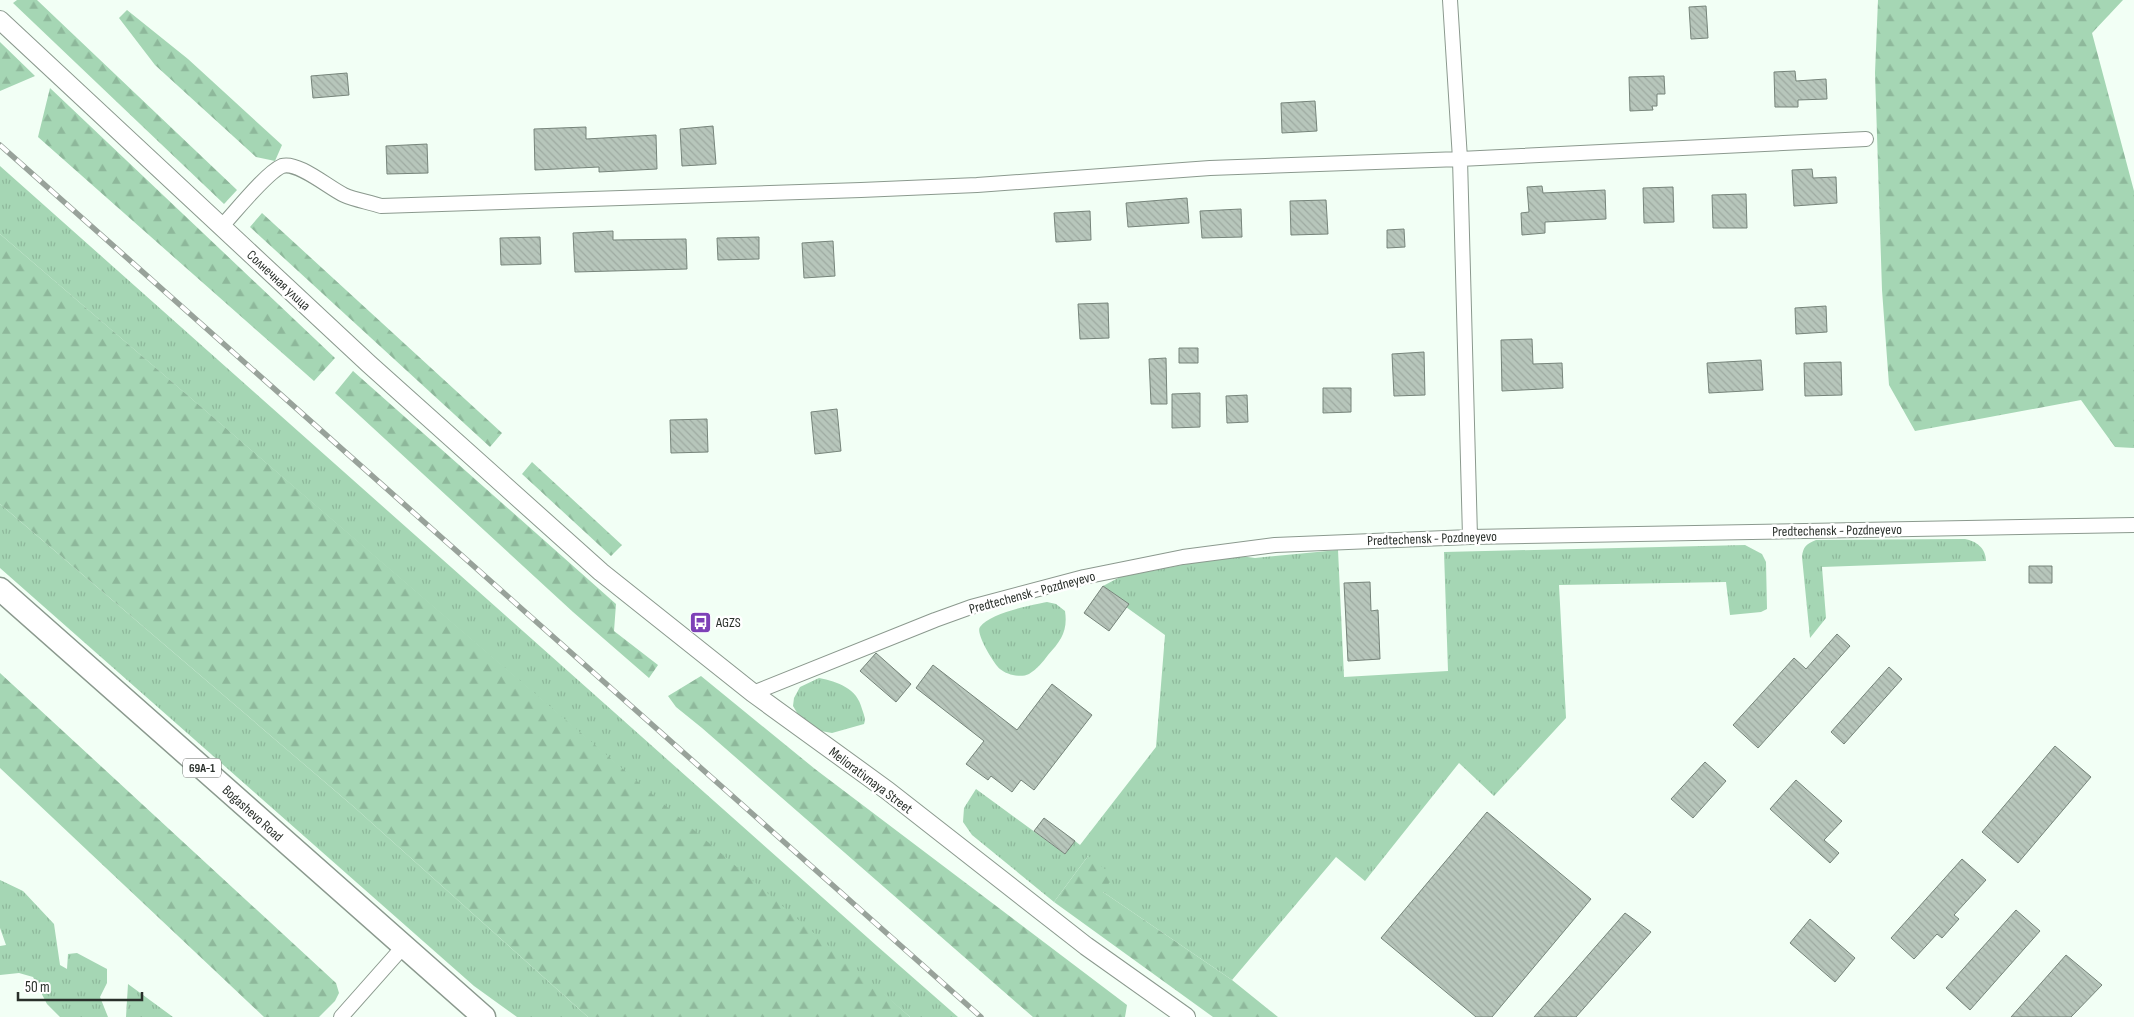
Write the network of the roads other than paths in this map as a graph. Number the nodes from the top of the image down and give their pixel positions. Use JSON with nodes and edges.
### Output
{"nodes":[{"id":1,"x":1450,"y":0,"type":"edge"},
{"id":2,"x":0,"y":20,"type":"edge"},
{"id":3,"x":1866,"y":139,"type":"dead end"},
{"id":4,"x":1460,"y":159,"type":"junction"},
{"id":5,"x":222,"y":226,"type":"junction"},
{"id":6,"x":2134,"y":525,"type":"edge"},
{"id":7,"x":561,"y":537,"type":"joint"},
{"id":8,"x":1470,"y":537,"type":"junction"},
{"id":9,"x":0,"y":589,"type":"edge"},
{"id":10,"x":752,"y":693,"type":"junction"},
{"id":11,"x":403,"y":947,"type":"junction"},
{"id":12,"x":474,"y":1012,"type":"edge"},
{"id":13,"x":341,"y":1017,"type":"edge"},
{"id":14,"x":1186,"y":1017,"type":"edge"}],
"edges":[{"from":1,"to":4,"type":"street"},
{"from":2,"to":5,"type":"street","name":"Солнечная улица"},
{"from":3,"to":4,"type":"street"},
{"from":4,"to":5,"type":"street"},
{"from":4,"to":8,"type":"street"},
{"from":5,"to":7,"type":"street","name":"Солнечная улица"},
{"from":6,"to":8,"type":"street","name":"Predtechensk - Pozdneyevo"},
{"from":7,"to":10,"type":"street","name":"Meliorativnaya Street"},
{"from":8,"to":10,"type":"street","name":"Predtechensk - Pozdneyevo"},
{"from":9,"to":11,"type":"main road","name":"Bogashevo Road","number":"69А-1"},
{"from":10,"to":14,"type":"street","name":"Meliorativnaya Street"},
{"from":11,"to":12,"type":"main road","name":"Bogashevo Road","number":"69А-1"},
{"from":11,"to":13,"type":"street"}]}
